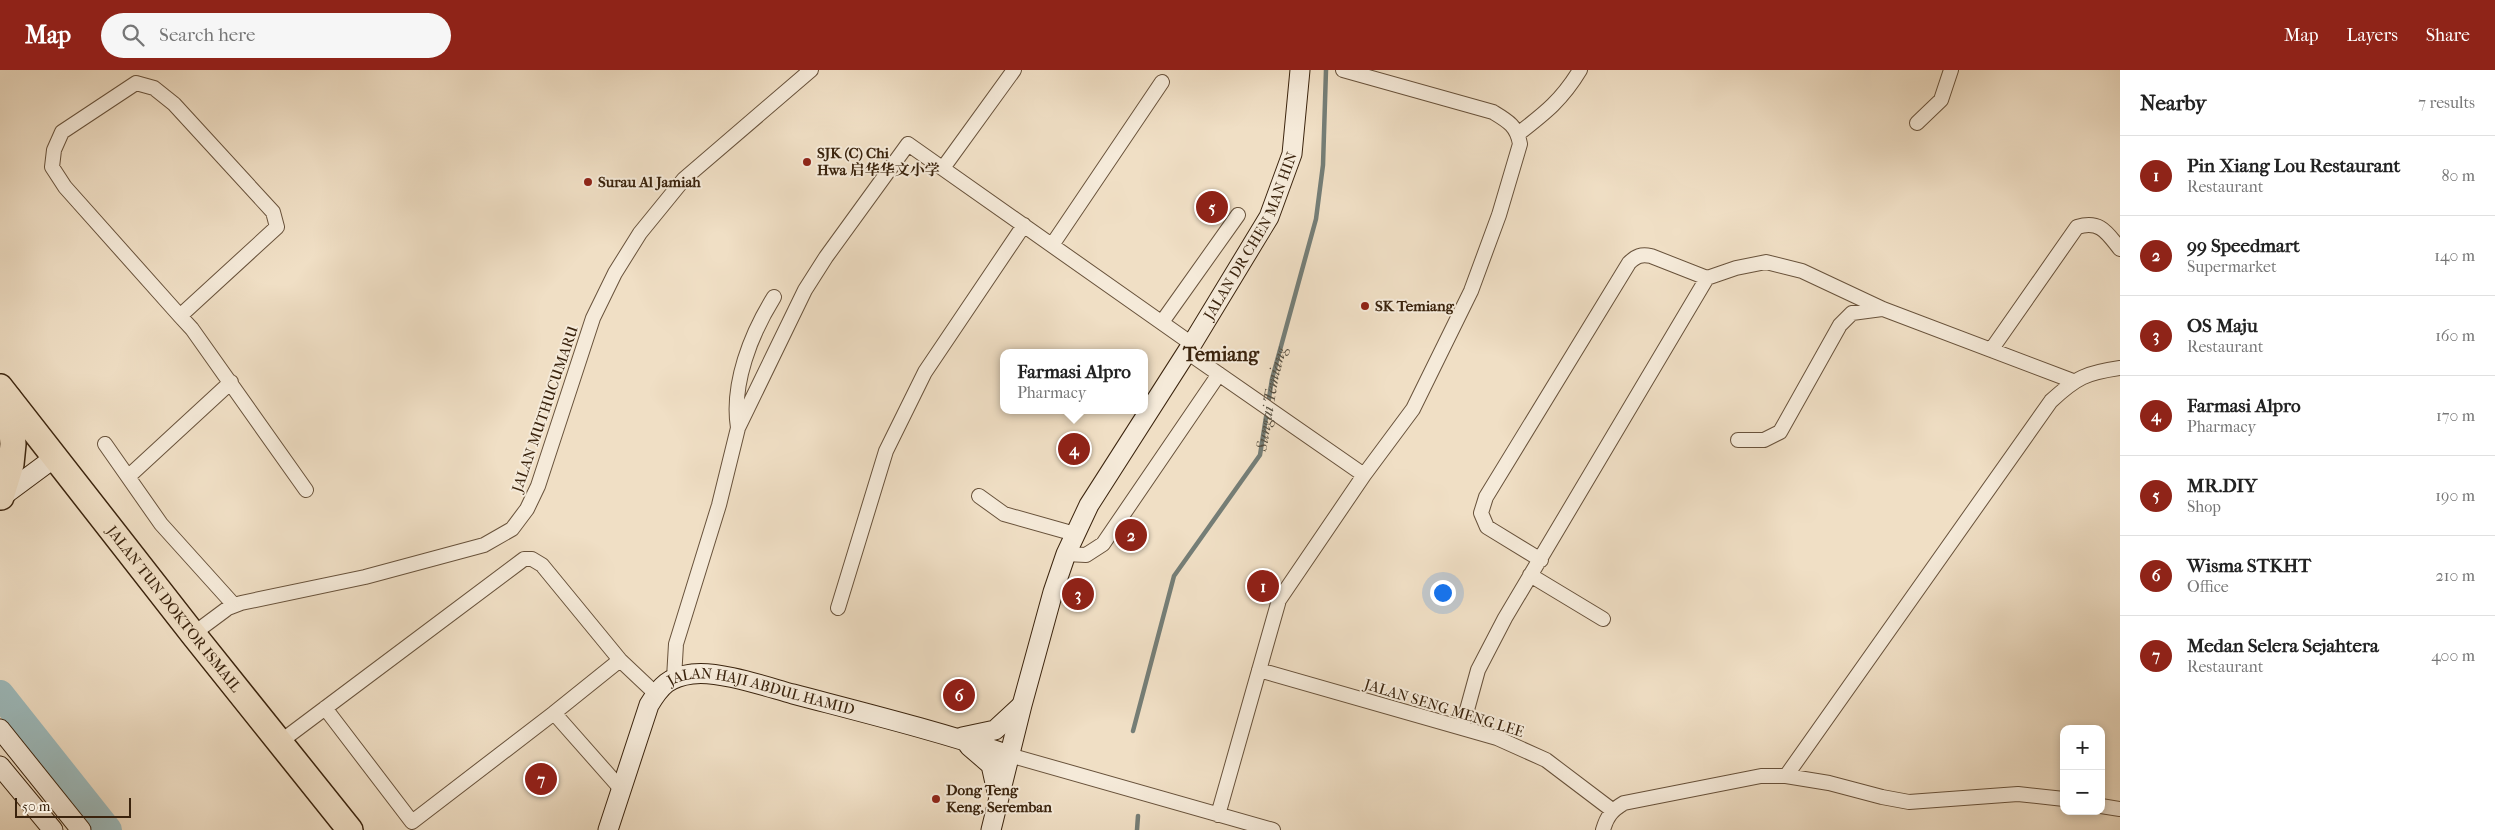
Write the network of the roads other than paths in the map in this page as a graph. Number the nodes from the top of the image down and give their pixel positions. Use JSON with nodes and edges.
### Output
{"nodes":[{"id":1,"x":811,"y":70,"type":"edge"},
{"id":2,"x":1014,"y":70,"type":"edge"},
{"id":3,"x":1300,"y":70,"type":"edge"},
{"id":4,"x":1343,"y":70,"type":"edge"},
{"id":5,"x":1580,"y":70,"type":"edge"},
{"id":6,"x":1951,"y":70,"type":"edge"},
{"id":7,"x":1162,"y":82,"type":"dead end"},
{"id":8,"x":1917,"y":123,"type":"dead end"},
{"id":9,"x":1518,"y":134,"type":"junction"},
{"id":10,"x":943,"y":168,"type":"junction"},
{"id":11,"x":1238,"y":215,"type":"dead end"},
{"id":12,"x":1024,"y":225,"type":"junction"},
{"id":13,"x":1052,"y":245,"type":"junction"},
{"id":14,"x":2120,"y":249,"type":"edge"},
{"id":15,"x":1707,"y":278,"type":"junction"},
{"id":16,"x":774,"y":297,"type":"dead end"},
{"id":17,"x":1883,"y":309,"type":"junction"},
{"id":18,"x":180,"y":316,"type":"junction"},
{"id":19,"x":1162,"y":322,"type":"junction"},
{"id":20,"x":1189,"y":348,"type":"junction"},
{"id":21,"x":1991,"y":350,"type":"junction"},
{"id":22,"x":2120,"y":368,"type":"edge"},
{"id":23,"x":1219,"y":374,"type":"junction"},
{"id":24,"x":2073,"y":381,"type":"junction"},
{"id":25,"x":231,"y":382,"type":"junction"},
{"id":26,"x":5,"y":393,"type":"edge"},
{"id":27,"x":1148,"y":412,"type":"edge"},
{"id":28,"x":1147,"y":414,"type":"edge"},
{"id":29,"x":738,"y":428,"type":"junction"},
{"id":30,"x":1738,"y":440,"type":"dead end"},
{"id":31,"x":105,"y":444,"type":"dead end"},
{"id":32,"x":54,"y":458,"type":"junction"},
{"id":33,"x":1364,"y":475,"type":"junction"},
{"id":34,"x":129,"y":476,"type":"junction"},
{"id":35,"x":306,"y":490,"type":"dead end"},
{"id":36,"x":979,"y":496,"type":"dead end"},
{"id":37,"x":0,"y":498,"type":"edge"},
{"id":38,"x":1075,"y":534,"type":"junction"},
{"id":39,"x":1066,"y":554,"type":"junction"},
{"id":40,"x":1541,"y":560,"type":"junction"},
{"id":41,"x":1530,"y":576,"type":"junction"},
{"id":42,"x":234,"y":606,"type":"junction"},
{"id":43,"x":838,"y":608,"type":"dead end"},
{"id":44,"x":1603,"y":619,"type":"dead end"},
{"id":45,"x":193,"y":634,"type":"junction"},
{"id":46,"x":620,"y":660,"type":"junction"},
{"id":47,"x":1259,"y":670,"type":"junction"},
{"id":48,"x":674,"y":678,"type":"junction"},
{"id":49,"x":656,"y":694,"type":"junction"},
{"id":50,"x":1022,"y":705,"type":"junction"},
{"id":51,"x":325,"y":708,"type":"junction"},
{"id":52,"x":554,"y":713,"type":"junction"},
{"id":53,"x":1462,"y":728,"type":"junction"},
{"id":54,"x":0,"y":729,"type":"edge"},
{"id":55,"x":958,"y":738,"type":"junction"},
{"id":56,"x":280,"y":742,"type":"junction"},
{"id":57,"x":1008,"y":755,"type":"junction"},
{"id":58,"x":0,"y":766,"type":"edge"},
{"id":59,"x":1786,"y":776,"type":"junction"},
{"id":60,"x":622,"y":790,"type":"junction"},
{"id":61,"x":998,"y":799,"type":"junction"},
{"id":62,"x":2060,"y":799,"type":"edge"},
{"id":63,"x":2105,"y":807,"type":"edge"},
{"id":64,"x":2120,"y":809,"type":"edge"},
{"id":65,"x":1612,"y":810,"type":"junction"},
{"id":66,"x":1226,"y":821,"type":"edge"},
{"id":67,"x":415,"y":826,"type":"edge"},
{"id":68,"x":53,"y":830,"type":"edge"},
{"id":69,"x":81,"y":830,"type":"edge"},
{"id":70,"x":350,"y":830,"type":"edge"},
{"id":71,"x":608,"y":830,"type":"edge"},
{"id":72,"x":991,"y":830,"type":"edge"},
{"id":73,"x":1273,"y":830,"type":"edge"},
{"id":74,"x":1603,"y":830,"type":"edge"}],
"edges":[{"from":1,"to":42,"type":"street","name":"JALAN MUTHUCUMARU"},
{"from":2,"to":10,"type":"street"},
{"from":3,"to":20,"type":"street","name":"JALAN DR CHEN MAN HIN"},
{"from":4,"to":9,"type":"street"},
{"from":5,"to":9,"type":"street"},
{"from":6,"to":8,"type":"street"},
{"from":7,"to":13,"type":"street"},
{"from":9,"to":33,"type":"street"},
{"from":10,"to":12,"type":"street"},
{"from":10,"to":29,"type":"street"},
{"from":11,"to":19,"type":"street"},
{"from":12,"to":13,"type":"street"},
{"from":12,"to":43,"type":"street"},
{"from":13,"to":19,"type":"street"},
{"from":14,"to":21,"type":"street"},
{"from":15,"to":17,"type":"street"},
{"from":15,"to":40,"type":"street"},
{"from":15,"to":40,"type":"street"},
{"from":16,"to":29,"type":"street"},
{"from":17,"to":21,"type":"street"},
{"from":17,"to":30,"type":"street"},
{"from":18,"to":18,"type":"street"},
{"from":18,"to":25,"type":"street"},
{"from":19,"to":20,"type":"street"},
{"from":20,"to":23,"type":"street"},
{"from":20,"to":27,"type":"street","name":"JALAN DR CHEN MAN HIN"},
{"from":21,"to":24,"type":"street"},
{"from":22,"to":24,"type":"street"},
{"from":23,"to":33,"type":"street"},
{"from":23,"to":39,"type":"street"},
{"from":24,"to":59,"type":"street"},
{"from":25,"to":34,"type":"street"},
{"from":25,"to":35,"type":"street"},
{"from":26,"to":32,"type":"highway","name":"JALAN TUN DOKTOR ISMAIL"},
{"from":26,"to":37,"type":"highway"},
{"from":28,"to":38,"type":"street","name":"JALAN DR CHEN MAN HIN"},
{"from":29,"to":48,"type":"street"},
{"from":31,"to":34,"type":"street"},
{"from":32,"to":37,"type":"street"},
{"from":32,"to":45,"type":"highway","name":"JALAN TUN DOKTOR ISMAIL"},
{"from":33,"to":47,"type":"street"},
{"from":34,"to":42,"type":"street"},
{"from":36,"to":38,"type":"street"},
{"from":38,"to":39,"type":"street","name":"JALAN DR CHEN MAN HIN"},
{"from":39,"to":50,"type":"street","name":"JALAN DR CHEN MAN HIN"},
{"from":40,"to":41,"type":"street"},
{"from":41,"to":44,"type":"street"},
{"from":41,"to":53,"type":"street"},
{"from":42,"to":45,"type":"street","name":"JALAN MUTHUCUMARU"},
{"from":45,"to":56,"type":"highway","name":"JALAN TUN DOKTOR ISMAIL"},
{"from":46,"to":49,"type":"street"},
{"from":46,"to":51,"type":"street"},
{"from":46,"to":52,"type":"street"},
{"from":47,"to":53,"type":"street","name":"JALAN SENG MENG LEE"},
{"from":47,"to":66,"type":"street"},
{"from":48,"to":49,"type":"street","name":"JALAN HAJI ABDUL HAMID"},
{"from":48,"to":55,"type":"street","name":"JALAN HAJI ABDUL HAMID"},
{"from":49,"to":60,"type":"street","name":"JALAN HAJI ABDUL HAMID"},
{"from":50,"to":55,"type":"street"},
{"from":50,"to":57,"type":"street","name":"JALAN DR CHEN MAN HIN"},
{"from":51,"to":56,"type":"street"},
{"from":51,"to":67,"type":"street"},
{"from":52,"to":60,"type":"street"},
{"from":52,"to":67,"type":"street"},
{"from":53,"to":65,"type":"street","name":"JALAN SENG MENG LEE"},
{"from":54,"to":69,"type":"street"},
{"from":55,"to":57,"type":"street","name":"JALAN HAJI ABDUL HAMID"},
{"from":55,"to":61,"type":"street"},
{"from":56,"to":70,"type":"highway","name":"JALAN TUN DOKTOR ISMAIL"},
{"from":57,"to":61,"type":"street","name":"JALAN DR CHEN MAN HIN"},
{"from":57,"to":66,"type":"street"},
{"from":58,"to":68,"type":"street"},
{"from":59,"to":62,"type":"street"},
{"from":59,"to":65,"type":"street"},
{"from":60,"to":71,"type":"street","name":"JALAN HAJI ABDUL HAMID"},
{"from":61,"to":72,"type":"street","name":"JALAN DR CHEN MAN HIN"},
{"from":63,"to":64,"type":"street"},
{"from":65,"to":74,"type":"street"},
{"from":66,"to":73,"type":"street"}]}
